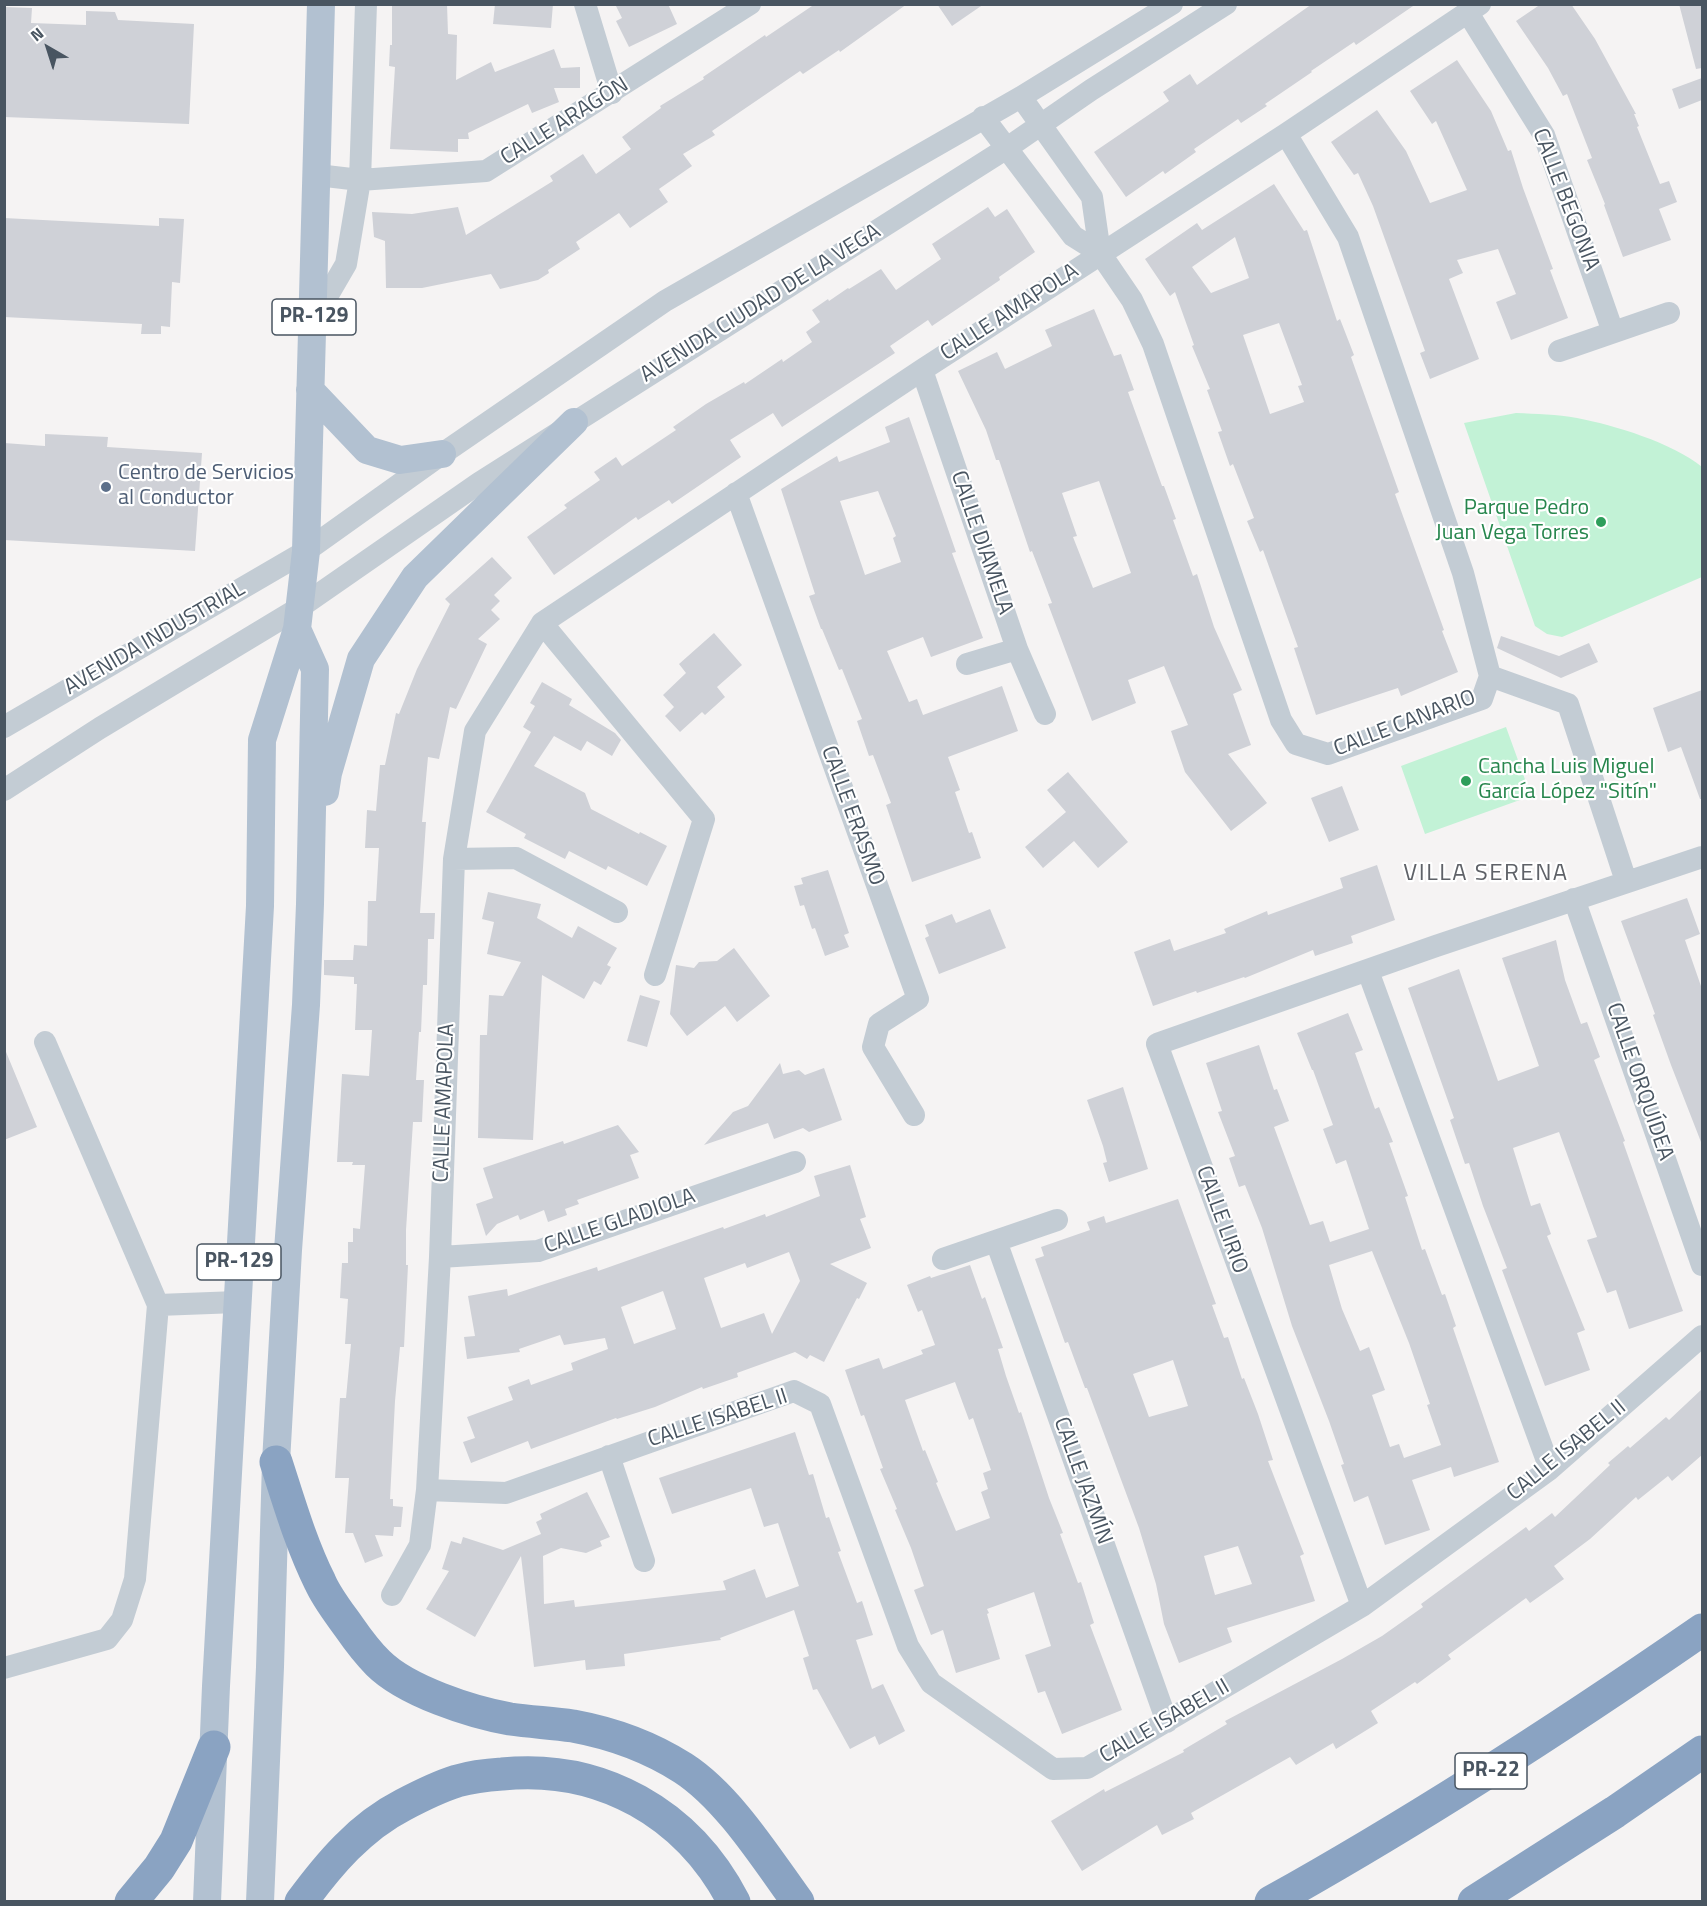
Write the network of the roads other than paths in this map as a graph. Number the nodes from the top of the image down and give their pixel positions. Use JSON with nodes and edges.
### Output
{"nodes":[{"id":1,"x":321,"y":4,"type":"edge"},
{"id":2,"x":366,"y":4,"type":"edge"},
{"id":3,"x":585,"y":4,"type":"edge"},
{"id":4,"x":750,"y":4,"type":"edge"},
{"id":5,"x":1172,"y":4,"type":"edge"},
{"id":6,"x":1226,"y":4,"type":"edge"},
{"id":7,"x":1474,"y":9,"type":"edge"},
{"id":8,"x":612,"y":93,"type":"junction"},
{"id":9,"x":1021,"y":97,"type":"junction"},
{"id":10,"x":983,"y":117,"type":"junction"},
{"id":11,"x":1041,"y":126,"type":"junction"},
{"id":12,"x":1286,"y":134,"type":"junction"},
{"id":13,"x":1007,"y":148,"type":"junction"},
{"id":14,"x":317,"y":175,"type":"junction"},
{"id":15,"x":360,"y":180,"type":"junction"},
{"id":16,"x":1100,"y":253,"type":"junction"},
{"id":17,"x":1669,"y":313,"type":"dead end"},
{"id":18,"x":314,"y":319,"type":"junction"},
{"id":19,"x":1612,"y":332,"type":"junction"},
{"id":20,"x":1559,"y":351,"type":"dead end"},
{"id":21,"x":922,"y":370,"type":"junction"},
{"id":22,"x":310,"y":390,"type":"junction"},
{"id":23,"x":574,"y":422,"type":"junction"},
{"id":24,"x":442,"y":454,"type":"junction"},
{"id":25,"x":736,"y":493,"type":"junction"},
{"id":26,"x":306,"y":550,"type":"junction"},
{"id":27,"x":298,"y":619,"type":"junction"},
{"id":28,"x":542,"y":623,"type":"junction"},
{"id":29,"x":1017,"y":649,"type":"junction"},
{"id":30,"x":967,"y":664,"type":"dead end"},
{"id":31,"x":1490,"y":676,"type":"junction"},
{"id":32,"x":1045,"y":714,"type":"dead end"},
{"id":33,"x":4,"y":727,"type":"edge"},
{"id":34,"x":4,"y":790,"type":"edge"},
{"id":35,"x":1702,"y":857,"type":"edge"},
{"id":36,"x":454,"y":859,"type":"junction"},
{"id":37,"x":1626,"y":881,"type":"junction"},
{"id":38,"x":1574,"y":899,"type":"junction"},
{"id":39,"x":310,"y":904,"type":"junction"},
{"id":40,"x":617,"y":912,"type":"dead end"},
{"id":41,"x":1368,"y":971,"type":"junction"},
{"id":42,"x":655,"y":975,"type":"dead end"},
{"id":43,"x":45,"y":1042,"type":"dead end"},
{"id":44,"x":914,"y":1115,"type":"dead end"},
{"id":45,"x":795,"y":1162,"type":"dead end"},
{"id":46,"x":1057,"y":1220,"type":"dead end"},
{"id":47,"x":996,"y":1241,"type":"junction"},
{"id":48,"x":440,"y":1257,"type":"junction"},
{"id":49,"x":943,"y":1259,"type":"dead end"},
{"id":50,"x":1702,"y":1265,"type":"edge"},
{"id":51,"x":237,"y":1302,"type":"junction"},
{"id":52,"x":158,"y":1305,"type":"junction"},
{"id":53,"x":1702,"y":1336,"type":"edge"},
{"id":54,"x":609,"y":1456,"type":"junction"},
{"id":55,"x":276,"y":1462,"type":"junction"},
{"id":56,"x":1550,"y":1469,"type":"junction"},
{"id":57,"x":427,"y":1490,"type":"junction"},
{"id":58,"x":644,"y":1562,"type":"dead end"},
{"id":59,"x":392,"y":1595,"type":"dead end"},
{"id":60,"x":1362,"y":1606,"type":"junction"},
{"id":61,"x":1702,"y":1630,"type":"edge"},
{"id":62,"x":4,"y":1668,"type":"edge"},
{"id":63,"x":1167,"y":1722,"type":"junction"},
{"id":64,"x":214,"y":1747,"type":"junction"},
{"id":65,"x":1702,"y":1752,"type":"edge"},
{"id":66,"x":1272,"y":1901,"type":"edge"},
{"id":67,"x":131,"y":1902,"type":"edge"},
{"id":68,"x":207,"y":1902,"type":"edge"},
{"id":69,"x":260,"y":1902,"type":"edge"},
{"id":70,"x":301,"y":1902,"type":"edge"},
{"id":71,"x":734,"y":1902,"type":"edge"},
{"id":72,"x":798,"y":1902,"type":"edge"},
{"id":73,"x":1474,"y":1902,"type":"edge"}],
"edges":[{"from":1,"to":14,"type":"main road","number":"PR-129"},
{"from":2,"to":15,"type":"street"},
{"from":3,"to":8,"type":"street"},
{"from":4,"to":8,"type":"street","name":"CALLE ARAGÓN"},
{"from":5,"to":9,"type":"street","name":"AVENIDA CIUDAD DE LA VEGA"},
{"from":6,"to":11,"type":"street","name":"AVENIDA CIUDAD DE LA VEGA"},
{"from":7,"to":12,"type":"street","name":"CALLE AMAPOLA"},
{"from":7,"to":19,"type":"street","name":"CALLE BEGONIA"},
{"from":8,"to":15,"type":"street","name":"CALLE ARAGÓN"},
{"from":9,"to":10,"type":"street","name":"AVENIDA CIUDAD DE LA VEGA"},
{"from":9,"to":11,"type":"street"},
{"from":10,"to":13,"type":"street","name":"CALLE CANARIO"},
{"from":10,"to":24,"type":"street","name":"AVENIDA CIUDAD DE LA VEGA"},
{"from":11,"to":13,"type":"street","name":"AVENIDA CIUDAD DE LA VEGA"},
{"from":11,"to":16,"type":"street"},
{"from":12,"to":16,"type":"street","name":"CALLE AMAPOLA"},
{"from":12,"to":31,"type":"street","name":"CALLE CANARIO"},
{"from":13,"to":16,"type":"street","name":"CALLE CANARIO"},
{"from":13,"to":23,"type":"street","name":"AVENIDA CIUDAD DE LA VEGA"},
{"from":14,"to":15,"type":"street","name":"CALLE ARAGÓN"},
{"from":14,"to":18,"type":"main road","number":"PR-129"},
{"from":15,"to":18,"type":"street"},
{"from":16,"to":21,"type":"street","name":"CALLE AMAPOLA"},
{"from":16,"to":31,"type":"street","name":"CALLE CANARIO"},
{"from":17,"to":19,"type":"street"},
{"from":18,"to":22,"type":"main road","number":"PR-129"},
{"from":19,"to":20,"type":"street"},
{"from":21,"to":25,"type":"street","name":"CALLE AMAPOLA"},
{"from":21,"to":29,"type":"street","name":"CALLE DIAMELA"},
{"from":22,"to":24,"type":"main road"},
{"from":22,"to":26,"type":"main road","number":"PR-129"},
{"from":23,"to":27,"type":"street","name":"AVENIDA CIUDAD DE LA VEGA"},
{"from":23,"to":39,"type":"main road"},
{"from":24,"to":26,"type":"street","name":"AVENIDA CIUDAD DE LA VEGA"},
{"from":25,"to":28,"type":"street","name":"CALLE AMAPOLA"},
{"from":25,"to":44,"type":"street","name":"CALLE ERASMO"},
{"from":26,"to":27,"type":"main road","number":"PR-129"},
{"from":26,"to":33,"type":"street","name":"AVENIDA INDUSTRIAL"},
{"from":27,"to":34,"type":"street","name":"AVENIDA INDUSTRIAL"},
{"from":27,"to":39,"type":"main road","number":"PR-129"},
{"from":27,"to":51,"type":"main road","number":"PR-129"},
{"from":28,"to":36,"type":"street","name":"CALLE AMAPOLA"},
{"from":28,"to":42,"type":"street"},
{"from":29,"to":30,"type":"street"},
{"from":29,"to":32,"type":"street","name":"CALLE DIAMELA"},
{"from":31,"to":37,"type":"street"},
{"from":35,"to":37,"type":"street","name":"CALLE LIRIO"},
{"from":36,"to":40,"type":"street"},
{"from":36,"to":48,"type":"street","name":"CALLE AMAPOLA"},
{"from":37,"to":38,"type":"street","name":"CALLE LIRIO"},
{"from":38,"to":41,"type":"street","name":"CALLE LIRIO"},
{"from":38,"to":50,"type":"street","name":"CALLE ORQUÍDEA"},
{"from":39,"to":55,"type":"main road","number":"PR-129"},
{"from":41,"to":56,"type":"street"},
{"from":41,"to":60,"type":"street","name":"CALLE LIRIO"},
{"from":43,"to":52,"type":"street"},
{"from":45,"to":48,"type":"street","name":"CALLE GLADIOLA"},
{"from":46,"to":47,"type":"street"},
{"from":47,"to":49,"type":"street"},
{"from":47,"to":63,"type":"street","name":"CALLE JAZMÍN"},
{"from":48,"to":57,"type":"street","name":"CALLE AMAPOLA"},
{"from":51,"to":52,"type":"street"},
{"from":51,"to":64,"type":"main road","number":"PR-129"},
{"from":52,"to":62,"type":"street"},
{"from":53,"to":56,"type":"street","name":"CALLE ISABEL II"},
{"from":54,"to":57,"type":"street","name":"CALLE ISABEL II"},
{"from":54,"to":58,"type":"street"},
{"from":54,"to":63,"type":"street","name":"CALLE ISABEL II"},
{"from":55,"to":69,"type":"main road","number":"PR-129"},
{"from":55,"to":72,"type":"highway"},
{"from":56,"to":60,"type":"street","name":"CALLE ISABEL II"},
{"from":57,"to":59,"type":"street","name":"CALLE AMAPOLA"},
{"from":60,"to":63,"type":"street","name":"CALLE ISABEL II"},
{"from":61,"to":66,"type":"highway","number":"PR-22"},
{"from":64,"to":67,"type":"highway"},
{"from":64,"to":68,"type":"main road","number":"PR-129"},
{"from":65,"to":73,"type":"highway"},
{"from":70,"to":71,"type":"highway"}]}
